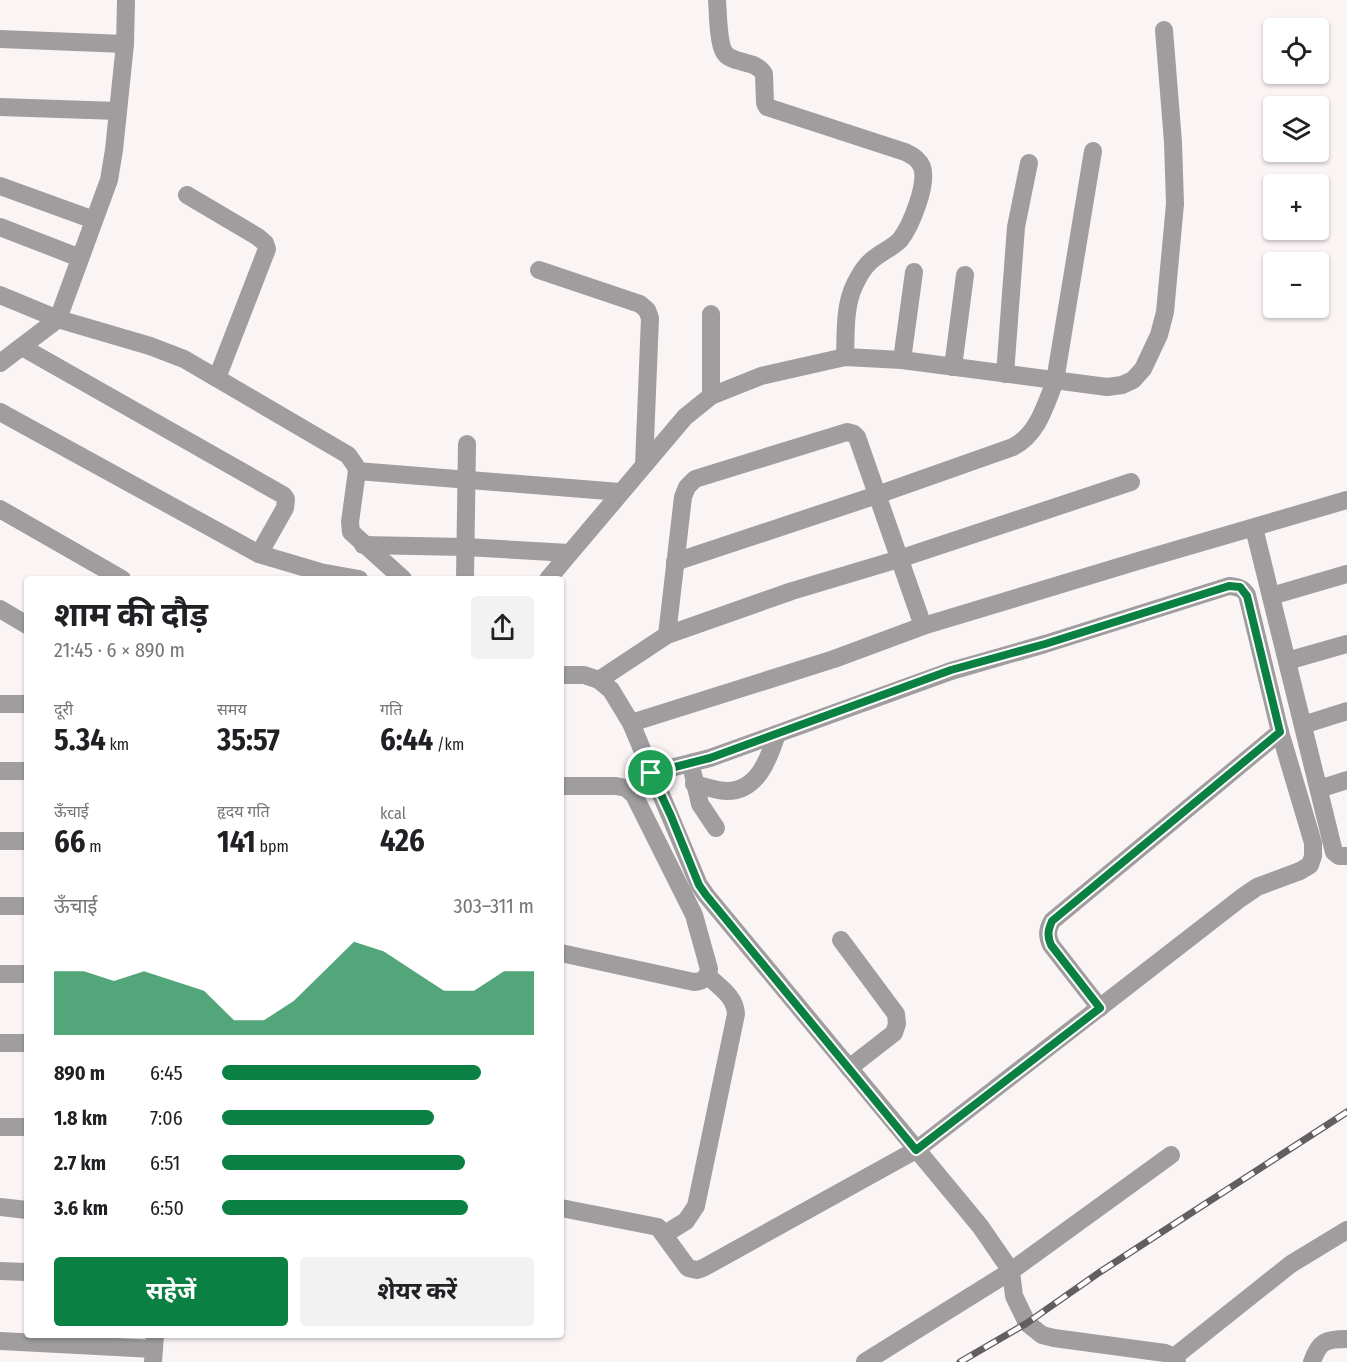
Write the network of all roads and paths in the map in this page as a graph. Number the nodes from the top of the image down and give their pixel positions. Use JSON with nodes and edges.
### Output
{"nodes":[{"id":1,"x":126,"y":0,"type":"edge"},
{"id":2,"x":717,"y":0,"type":"edge"},
{"id":3,"x":1164,"y":30,"type":"dead end"},
{"id":4,"x":0,"y":39,"type":"edge"},
{"id":5,"x":124,"y":44,"type":"junction"},
{"id":6,"x":0,"y":106,"type":"edge"},
{"id":7,"x":118,"y":111,"type":"junction"},
{"id":8,"x":1093,"y":151,"type":"dead end"},
{"id":9,"x":1029,"y":163,"type":"dead end"},
{"id":10,"x":0,"y":186,"type":"edge"},
{"id":11,"x":187,"y":195,"type":"dead end"},
{"id":12,"x":94,"y":220,"type":"junction"},
{"id":13,"x":0,"y":227,"type":"edge"},
{"id":14,"x":80,"y":258,"type":"junction"},
{"id":15,"x":539,"y":270,"type":"dead end"},
{"id":16,"x":914,"y":272,"type":"dead end"},
{"id":17,"x":965,"y":275,"type":"dead end"},
{"id":18,"x":0,"y":295,"type":"edge"},
{"id":19,"x":711,"y":314,"type":"dead end"},
{"id":20,"x":58,"y":319,"type":"junction"},
{"id":21,"x":22,"y":347,"type":"junction"},
{"id":22,"x":845,"y":357,"type":"junction"},
{"id":23,"x":902,"y":360,"type":"junction"},
{"id":24,"x":0,"y":363,"type":"edge"},
{"id":25,"x":953,"y":367,"type":"junction"},
{"id":26,"x":1005,"y":374,"type":"junction"},
{"id":27,"x":217,"y":378,"type":"junction"},
{"id":28,"x":1054,"y":381,"type":"junction"},
{"id":29,"x":711,"y":396,"type":"junction"},
{"id":30,"x":0,"y":412,"type":"edge"},
{"id":31,"x":467,"y":444,"type":"dead end"},
{"id":32,"x":644,"y":465,"type":"junction"},
{"id":33,"x":357,"y":471,"type":"junction"},
{"id":34,"x":466,"y":480,"type":"junction"},
{"id":35,"x":1131,"y":482,"type":"dead end"},
{"id":36,"x":620,"y":492,"type":"junction"},
{"id":37,"x":877,"y":495,"type":"junction"},
{"id":38,"x":1347,"y":500,"type":"edge"},
{"id":39,"x":0,"y":508,"type":"edge"},
{"id":40,"x":1254,"y":528,"type":"junction"},
{"id":41,"x":363,"y":545,"type":"junction"},
{"id":42,"x":465,"y":547,"type":"junction"},
{"id":43,"x":569,"y":553,"type":"junction"},
{"id":44,"x":259,"y":554,"type":"junction"},
{"id":45,"x":899,"y":559,"type":"junction"},
{"id":46,"x":675,"y":562,"type":"junction"},
{"id":47,"x":1347,"y":574,"type":"edge"},
{"id":48,"x":117,"y":576,"type":"edge"},
{"id":49,"x":342,"y":576,"type":"edge"},
{"id":50,"x":399,"y":576,"type":"edge"},
{"id":51,"x":465,"y":576,"type":"edge"},
{"id":52,"x":550,"y":576,"type":"edge"},
{"id":53,"x":1271,"y":596,"type":"junction"},
{"id":54,"x":0,"y":609,"type":"edge"},
{"id":55,"x":24,"y":623,"type":"edge"},
{"id":56,"x":923,"y":626,"type":"junction"},
{"id":57,"x":667,"y":635,"type":"junction"},
{"id":58,"x":1347,"y":644,"type":"edge"},
{"id":59,"x":1287,"y":661,"type":"junction"},
{"id":60,"x":564,"y":675,"type":"edge"},
{"id":61,"x":599,"y":680,"type":"junction"},
{"id":62,"x":0,"y":704,"type":"edge"},
{"id":63,"x":24,"y":704,"type":"edge"},
{"id":64,"x":1347,"y":711,"type":"edge"},
{"id":65,"x":631,"y":723,"type":"junction"},
{"id":66,"x":1303,"y":725,"type":"junction"},
{"id":67,"x":1280,"y":732,"type":"junction"},
{"id":68,"x":777,"y":734,"type":"junction"},
{"id":69,"x":691,"y":764,"type":"junction"},
{"id":70,"x":0,"y":771,"type":"edge"},
{"id":71,"x":24,"y":771,"type":"edge"},
{"id":72,"x":651,"y":773,"type":"junction"},
{"id":73,"x":1347,"y":780,"type":"edge"},
{"id":74,"x":694,"y":784,"type":"junction"},
{"id":75,"x":564,"y":786,"type":"edge"},
{"id":76,"x":1319,"y":789,"type":"junction"},
{"id":77,"x":716,"y":828,"type":"dead end"},
{"id":78,"x":0,"y":841,"type":"edge"},
{"id":79,"x":24,"y":841,"type":"edge"},
{"id":80,"x":1347,"y":856,"type":"edge"},
{"id":81,"x":0,"y":906,"type":"edge"},
{"id":82,"x":24,"y":906,"type":"edge"},
{"id":83,"x":841,"y":940,"type":"dead end"},
{"id":84,"x":564,"y":954,"type":"edge"},
{"id":85,"x":0,"y":974,"type":"edge"},
{"id":86,"x":24,"y":974,"type":"edge"},
{"id":87,"x":708,"y":976,"type":"junction"},
{"id":88,"x":1100,"y":1008,"type":"junction"},
{"id":89,"x":0,"y":1043,"type":"edge"},
{"id":90,"x":24,"y":1043,"type":"edge"},
{"id":91,"x":849,"y":1068,"type":"junction"},
{"id":92,"x":0,"y":1127,"type":"edge"},
{"id":93,"x":24,"y":1127,"type":"edge"},
{"id":94,"x":916,"y":1150,"type":"junction"},
{"id":95,"x":1171,"y":1155,"type":"dead end"},
{"id":96,"x":0,"y":1208,"type":"edge"},
{"id":97,"x":564,"y":1209,"type":"edge"},
{"id":98,"x":24,"y":1210,"type":"edge"},
{"id":99,"x":1347,"y":1230,"type":"edge"},
{"id":100,"x":665,"y":1234,"type":"junction"},
{"id":101,"x":1011,"y":1270,"type":"junction"},
{"id":102,"x":0,"y":1271,"type":"edge"},
{"id":103,"x":24,"y":1272,"type":"edge"},
{"id":104,"x":1347,"y":1339,"type":"edge"},
{"id":105,"x":0,"y":1341,"type":"edge"},
{"id":106,"x":154,"y":1349,"type":"edge"},
{"id":107,"x":1175,"y":1360,"type":"edge"},
{"id":108,"x":864,"y":1362,"type":"edge"},
{"id":109,"x":1311,"y":1362,"type":"edge"}],
"edges":[{"from":1,"to":5,"type":"street"},
{"from":2,"to":22,"type":"street"},
{"from":3,"to":28,"type":"street"},
{"from":4,"to":5,"type":"street"},
{"from":5,"to":7,"type":"street"},
{"from":6,"to":7,"type":"street"},
{"from":7,"to":12,"type":"street"},
{"from":8,"to":28,"type":"street"},
{"from":9,"to":26,"type":"street"},
{"from":10,"to":12,"type":"street"},
{"from":11,"to":27,"type":"street"},
{"from":12,"to":14,"type":"street"},
{"from":13,"to":14,"type":"street"},
{"from":14,"to":20,"type":"street"},
{"from":15,"to":32,"type":"street"},
{"from":16,"to":23,"type":"street"},
{"from":17,"to":25,"type":"street"},
{"from":18,"to":20,"type":"street"},
{"from":19,"to":29,"type":"street"},
{"from":20,"to":21,"type":"street"},
{"from":20,"to":27,"type":"street"},
{"from":21,"to":24,"type":"street"},
{"from":21,"to":44,"type":"street"},
{"from":22,"to":23,"type":"street"},
{"from":22,"to":29,"type":"street"},
{"from":23,"to":25,"type":"street"},
{"from":25,"to":26,"type":"street"},
{"from":26,"to":28,"type":"street"},
{"from":27,"to":33,"type":"street"},
{"from":28,"to":37,"type":"street"},
{"from":29,"to":32,"type":"street"},
{"from":30,"to":44,"type":"street"},
{"from":31,"to":34,"type":"street"},
{"from":32,"to":36,"type":"street"},
{"from":33,"to":34,"type":"street"},
{"from":33,"to":41,"type":"street"},
{"from":34,"to":36,"type":"street"},
{"from":34,"to":42,"type":"street"},
{"from":35,"to":45,"type":"street"},
{"from":36,"to":43,"type":"street"},
{"from":37,"to":45,"type":"street"},
{"from":37,"to":46,"type":"street"},
{"from":37,"to":46,"type":"street"},
{"from":38,"to":40,"type":"street"},
{"from":39,"to":48,"type":"street"},
{"from":40,"to":53,"type":"street"},
{"from":40,"to":56,"type":"street"},
{"from":41,"to":42,"type":"street"},
{"from":41,"to":50,"type":"street"},
{"from":42,"to":43,"type":"street"},
{"from":42,"to":51,"type":"street"},
{"from":43,"to":52,"type":"street"},
{"from":44,"to":49,"type":"street"},
{"from":45,"to":56,"type":"street"},
{"from":45,"to":57,"type":"street"},
{"from":46,"to":57,"type":"street"},
{"from":47,"to":53,"type":"street"},
{"from":53,"to":59,"type":"street"},
{"from":54,"to":55,"type":"street"},
{"from":56,"to":65,"type":"street"},
{"from":57,"to":61,"type":"street"},
{"from":58,"to":59,"type":"street"},
{"from":59,"to":66,"type":"street"},
{"from":60,"to":61,"type":"street"},
{"from":61,"to":65,"type":"street"},
{"from":62,"to":63,"type":"street"},
{"from":64,"to":66,"type":"street"},
{"from":65,"to":72,"type":"street"},
{"from":66,"to":76,"type":"street"},
{"from":67,"to":68,"type":"street"},
{"from":67,"to":88,"type":"street"},
{"from":67,"to":88,"type":"street"},
{"from":68,"to":69,"type":"street"},
{"from":68,"to":74,"type":"street"},
{"from":69,"to":72,"type":"street"},
{"from":69,"to":74,"type":"street"},
{"from":70,"to":71,"type":"street"},
{"from":72,"to":91,"type":"street"},
{"from":73,"to":76,"type":"street"},
{"from":74,"to":77,"type":"street"},
{"from":75,"to":87,"type":"street"},
{"from":76,"to":80,"type":"street"},
{"from":78,"to":79,"type":"street"},
{"from":81,"to":82,"type":"street"},
{"from":83,"to":91,"type":"street"},
{"from":84,"to":87,"type":"street"},
{"from":85,"to":86,"type":"street"},
{"from":87,"to":100,"type":"street"},
{"from":88,"to":94,"type":"street"},
{"from":89,"to":90,"type":"street"},
{"from":91,"to":94,"type":"street"},
{"from":92,"to":93,"type":"street"},
{"from":94,"to":100,"type":"street"},
{"from":94,"to":101,"type":"street"},
{"from":95,"to":101,"type":"street"},
{"from":96,"to":98,"type":"street"},
{"from":97,"to":100,"type":"street"},
{"from":99,"to":107,"type":"street"},
{"from":101,"to":107,"type":"street"},
{"from":101,"to":108,"type":"street"},
{"from":102,"to":103,"type":"street"},
{"from":104,"to":109,"type":"street"},
{"from":105,"to":106,"type":"street"}]}
